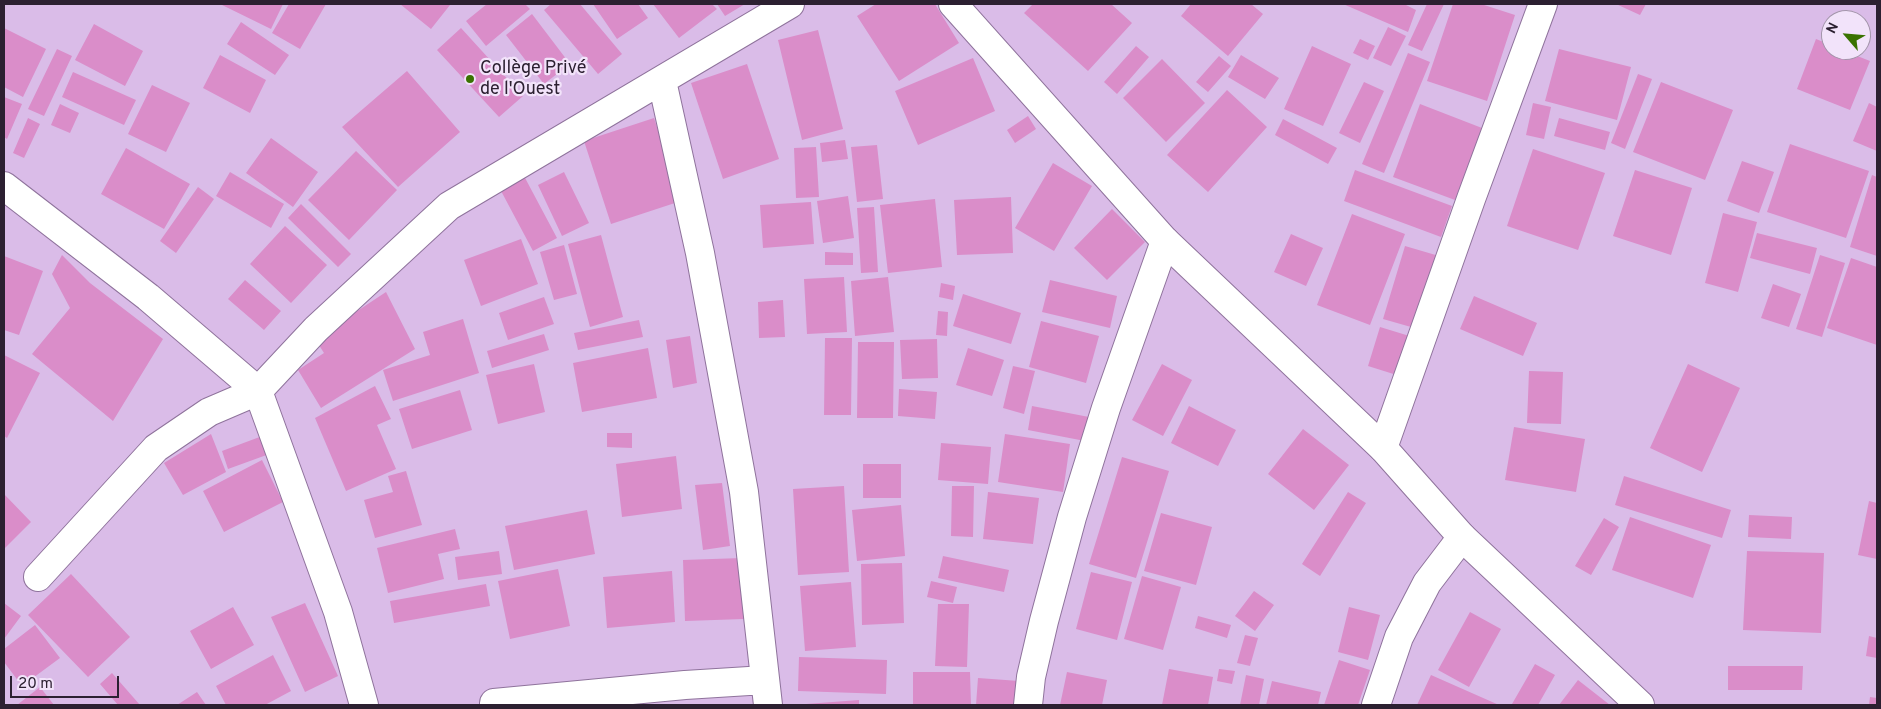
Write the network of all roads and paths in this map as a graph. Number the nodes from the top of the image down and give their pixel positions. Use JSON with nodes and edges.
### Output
{"nodes":[{"id":1,"x":790,"y":4,"type":"edge"},
{"id":2,"x":953,"y":4,"type":"edge"},
{"id":3,"x":1543,"y":4,"type":"edge"},
{"id":4,"x":662,"y":81,"type":"junction"},
{"id":5,"x":4,"y":186,"type":"edge"},
{"id":6,"x":1165,"y":240,"type":"junction"},
{"id":7,"x":258,"y":391,"type":"junction"},
{"id":8,"x":1383,"y":448,"type":"junction"},
{"id":9,"x":1462,"y":537,"type":"junction"},
{"id":10,"x":38,"y":578,"type":"dead end"},
{"id":11,"x":766,"y":693,"type":"edge"},
{"id":12,"x":494,"y":703,"type":"dead end"},
{"id":13,"x":364,"y":705,"type":"edge"},
{"id":14,"x":1028,"y":705,"type":"edge"},
{"id":15,"x":1376,"y":705,"type":"edge"},
{"id":16,"x":1640,"y":705,"type":"edge"}],
"edges":[{"from":1,"to":4,"type":"street"},
{"from":2,"to":6,"type":"street"},
{"from":3,"to":8,"type":"street"},
{"from":4,"to":7,"type":"street"},
{"from":4,"to":11,"type":"street"},
{"from":5,"to":7,"type":"street"},
{"from":6,"to":8,"type":"street"},
{"from":6,"to":14,"type":"street"},
{"from":7,"to":10,"type":"street"},
{"from":7,"to":13,"type":"street"},
{"from":8,"to":9,"type":"street"},
{"from":9,"to":15,"type":"street"},
{"from":9,"to":16,"type":"street"},
{"from":11,"to":12,"type":"street"}]}
